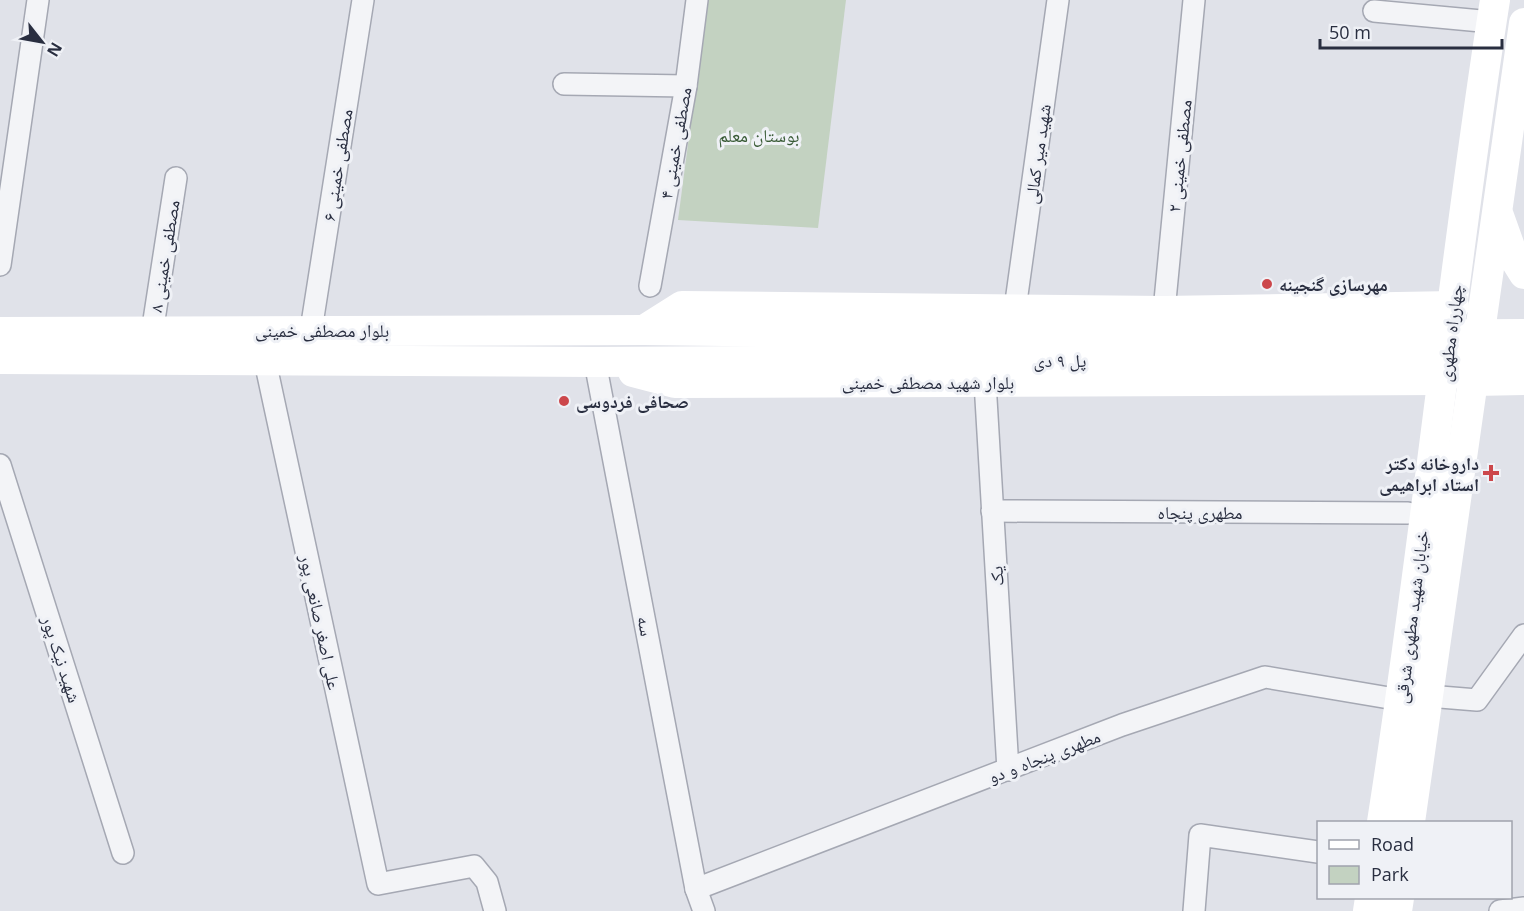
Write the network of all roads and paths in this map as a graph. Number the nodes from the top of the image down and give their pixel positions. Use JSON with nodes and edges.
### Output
{"nodes":[{"id":1,"x":38,"y":0,"type":"edge"},
{"id":2,"x":363,"y":0,"type":"edge"},
{"id":3,"x":697,"y":0,"type":"edge"},
{"id":4,"x":1058,"y":0,"type":"edge"},
{"id":5,"x":1194,"y":0,"type":"edge"},
{"id":6,"x":1374,"y":11,"type":"dead end"},
{"id":7,"x":1493,"y":11,"type":"edge"},
{"id":8,"x":1524,"y":23,"type":"edge"},
{"id":9,"x":564,"y":84,"type":"dead end"},
{"id":10,"x":686,"y":86,"type":"junction"},
{"id":11,"x":176,"y":178,"type":"dead end"},
{"id":12,"x":1498,"y":212,"type":"junction"},
{"id":13,"x":0,"y":265,"type":"edge"},
{"id":14,"x":1524,"y":274,"type":"edge"},
{"id":15,"x":650,"y":286,"type":"dead end"},
{"id":16,"x":1454,"y":306,"type":"junction"},
{"id":17,"x":1015,"y":309,"type":"junction"},
{"id":18,"x":311,"y":330,"type":"junction"},
{"id":19,"x":644,"y":330,"type":"junction"},
{"id":20,"x":0,"y":332,"type":"edge"},
{"id":21,"x":152,"y":333,"type":"junction"},
{"id":22,"x":1524,"y":333,"type":"edge"},
{"id":23,"x":1164,"y":347,"type":"junction"},
{"id":24,"x":1524,"y":357,"type":"edge"},
{"id":25,"x":0,"y":359,"type":"edge"},
{"id":26,"x":265,"y":361,"type":"junction"},
{"id":27,"x":596,"y":362,"type":"junction"},
{"id":28,"x":1444,"y":380,"type":"junction"},
{"id":29,"x":1524,"y":380,"type":"edge"},
{"id":30,"x":1474,"y":381,"type":"junction"},
{"id":31,"x":985,"y":382,"type":"junction"},
{"id":32,"x":1440,"y":412,"type":"joint"},
{"id":33,"x":1470,"y":415,"type":"joint"},
{"id":34,"x":0,"y":465,"type":"edge"},
{"id":35,"x":992,"y":511,"type":"junction"},
{"id":36,"x":1408,"y":513,"type":"dead end"},
{"id":37,"x":1524,"y":636,"type":"edge"},
{"id":38,"x":1415,"y":698,"type":"junction"},
{"id":39,"x":1008,"y":770,"type":"junction"},
{"id":40,"x":1382,"y":821,"type":"edge"},
{"id":41,"x":1410,"y":821,"type":"edge"},
{"id":42,"x":1317,"y":852,"type":"edge"},
{"id":43,"x":123,"y":853,"type":"dead end"},
{"id":44,"x":696,"y":890,"type":"junction"},
{"id":45,"x":1524,"y":908,"type":"edge"},
{"id":46,"x":1187,"y":910,"type":"edge"},
{"id":47,"x":495,"y":911,"type":"edge"},
{"id":48,"x":704,"y":911,"type":"edge"},
{"id":49,"x":1500,"y":911,"type":"edge"}],
"edges":[{"from":1,"to":13,"type":"street"},
{"from":2,"to":18,"type":"street","name":"مصطفی خمینی ۶"},
{"from":3,"to":10,"type":"street","name":"مصطفی خمینی ۴"},
{"from":4,"to":17,"type":"street","name":"شهید میر کمالی"},
{"from":5,"to":23,"type":"street","name":"مصطفی خمینی ۲"},
{"from":6,"to":7,"type":"street"},
{"from":7,"to":16,"type":"main road","name":"چهارراه مطهری"},
{"from":8,"to":12,"type":"main road","name":"چهارراه مطهری"},
{"from":9,"to":10,"type":"street"},
{"from":10,"to":15,"type":"street","name":"مصطفی خمینی ۴"},
{"from":11,"to":21,"type":"street","name":"مصطفی خمینی ۸"},
{"from":12,"to":14,"type":"main road"},
{"from":12,"to":30,"type":"main road","name":"چهارراه مطهری"},
{"from":16,"to":23,"type":"main road","name":"بلوار شهید مصطفی خمینی"},
{"from":16,"to":28,"type":"main road","name":"چهارراه مطهری"},
{"from":17,"to":19,"type":"main road","name":"بلوار شهید مصطفی خمینی"},
{"from":17,"to":23,"type":"main road","name":"بلوار شهید مصطفی خمینی"},
{"from":18,"to":19,"type":"main road","name":"بلوار مصطفی خمینی"},
{"from":18,"to":21,"type":"main road","name":"بلوار مصطفی خمینی"},
{"from":19,"to":23,"type":"main road","name":"پل ۹ دی"},
{"from":20,"to":21,"type":"main road","name":"بلوار مصطفی خمینی"},
{"from":22,"to":23,"type":"main road","name":"پل ۹ دی","bridge":true},
{"from":23,"to":24,"type":"main road","name":"پل ۹ دی","bridge":true},
{"from":23,"to":27,"type":"main road","name":"پل ۹ دی"},
{"from":23,"to":28,"type":"main road","name":"بلوار شهید مصطفی خمینی"},
{"from":23,"to":31,"type":"main road","name":"بلوار شهید مصطفی خمینی"},
{"from":25,"to":26,"type":"main road","name":"بلوار مصطفی خمینی"},
{"from":26,"to":27,"type":"main road","name":"بلوار مصطفی خمینی"},
{"from":26,"to":47,"type":"street","name":"علی اصغر صانعی پور"},
{"from":27,"to":31,"type":"main road","name":"بلوار شهید مصطفی خمینی"},
{"from":27,"to":44,"type":"street","name":"سه"},
{"from":28,"to":32,"type":"main road","name":"چهارراه مطهری"},
{"from":29,"to":30,"type":"main road"},
{"from":30,"to":33,"type":"main road","name":"چهارراه مطهری"},
{"from":31,"to":35,"type":"street","name":"یک"},
{"from":32,"to":38,"type":"main road","name":"خیابان شهید مطهری شرقی"},
{"from":33,"to":38,"type":"main road","name":"خیابان شهید مطهری شرقی"},
{"from":34,"to":43,"type":"street","name":"شهید نیک پور"},
{"from":35,"to":36,"type":"street","name":"مطهری پنجاه"},
{"from":35,"to":39,"type":"street","name":"یک"},
{"from":37,"to":38,"type":"street","name":"مطهری پنجاه و دو"},
{"from":38,"to":39,"type":"street","name":"مطهری پنجاه و دو"},
{"from":38,"to":40,"type":"main road","name":"خیابان شهید مطهری شرقی"},
{"from":38,"to":41,"type":"main road","name":"خیابان شهید مطهری شرقی"},
{"from":39,"to":44,"type":"street","name":"مطهری پنجاه و دو"},
{"from":42,"to":46,"type":"street"},
{"from":44,"to":48,"type":"street","name":"سه"},
{"from":45,"to":49,"type":"street"}]}
